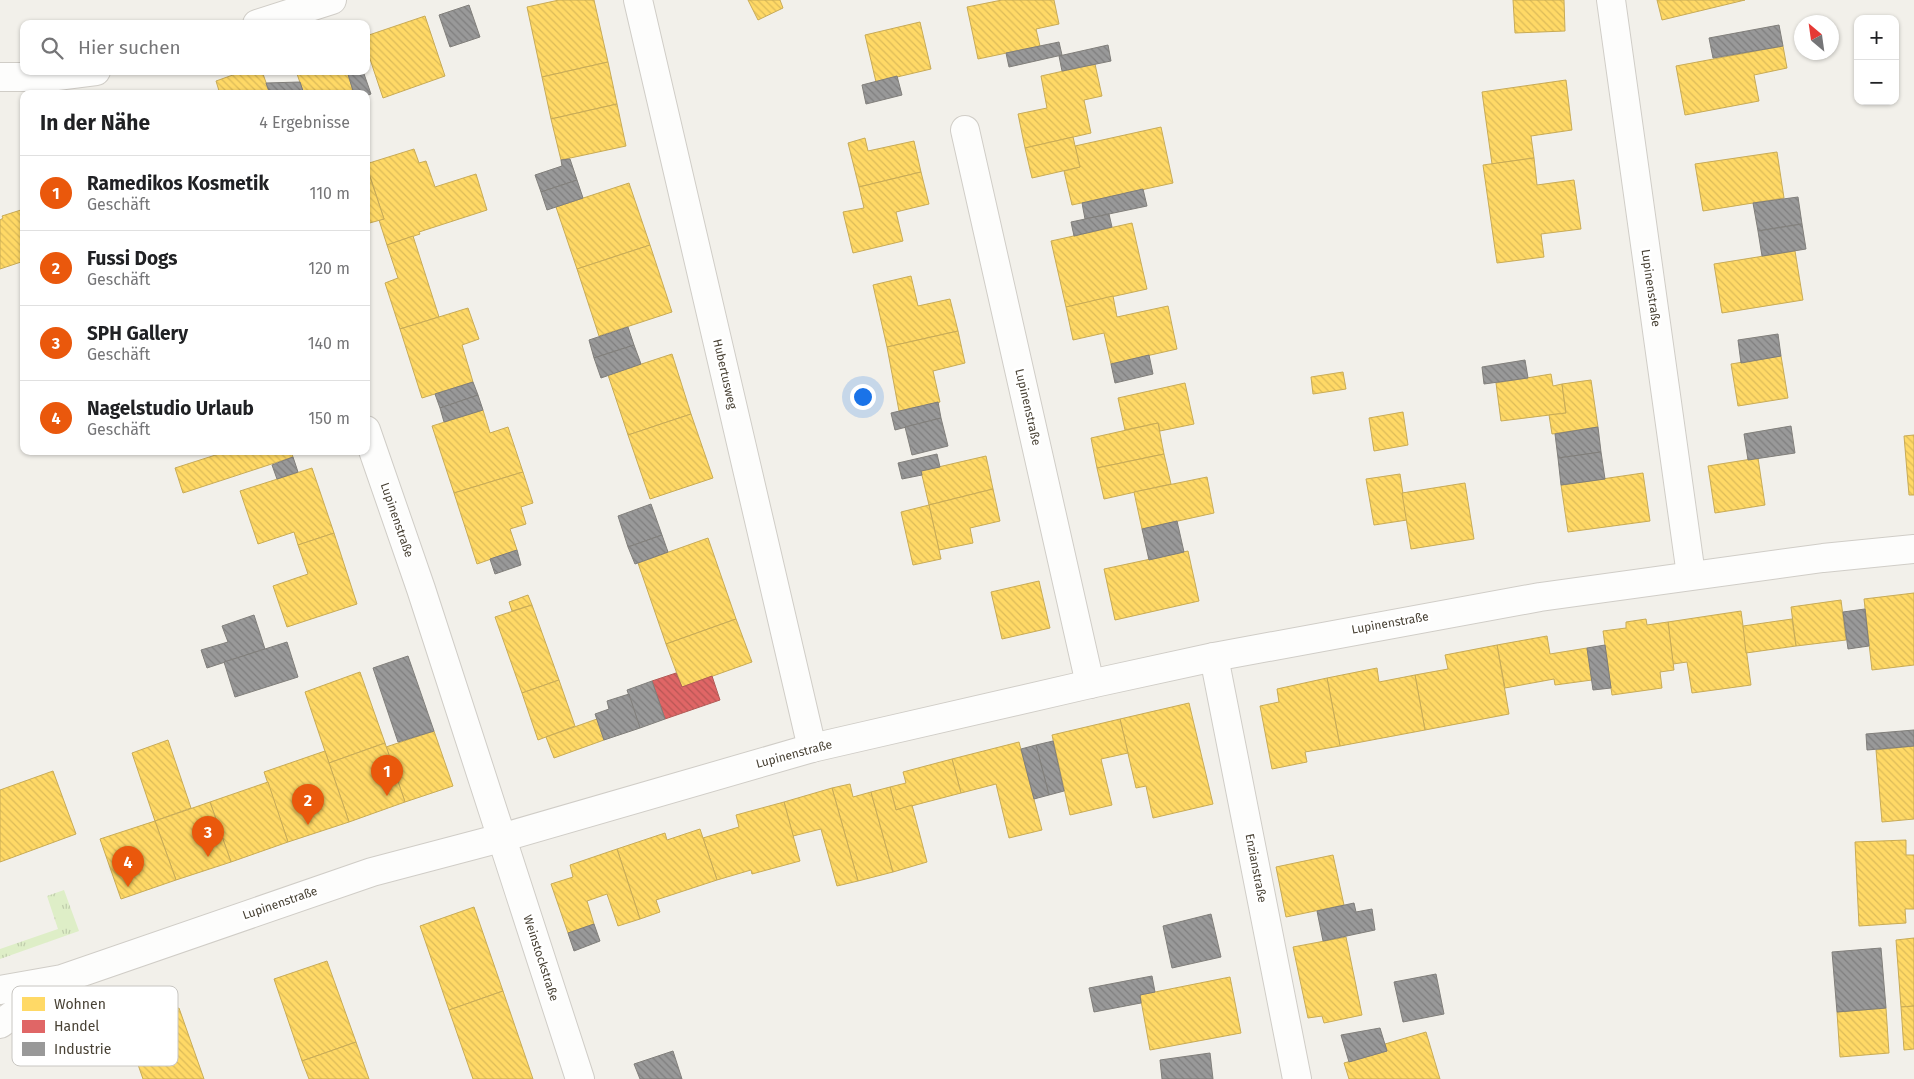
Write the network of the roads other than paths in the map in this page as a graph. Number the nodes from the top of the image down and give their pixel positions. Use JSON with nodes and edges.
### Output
{"nodes":[{"id":1,"x":332,"y":0,"type":"edge"},
{"id":2,"x":638,"y":0,"type":"edge"},
{"id":3,"x":1611,"y":0,"type":"edge"},
{"id":4,"x":270,"y":20,"type":"edge"},
{"id":5,"x":65,"y":75,"type":"edge"},
{"id":6,"x":0,"y":77,"type":"edge"},
{"id":7,"x":965,"y":130,"type":"dead end"},
{"id":8,"x":370,"y":442,"type":"edge"},
{"id":9,"x":1914,"y":549,"type":"edge"},
{"id":10,"x":1691,"y":576,"type":"junction"},
{"id":11,"x":1214,"y":656,"type":"junction"},
{"id":12,"x":1090,"y":684,"type":"junction"},
{"id":13,"x":812,"y":748,"type":"junction"},
{"id":14,"x":501,"y":838,"type":"junction"},
{"id":15,"x":62,"y":979,"type":"junction"},
{"id":16,"x":23,"y":986,"type":"edge"},
{"id":17,"x":52,"y":986,"type":"edge"},
{"id":18,"x":12,"y":1015,"type":"edge"},
{"id":19,"x":0,"y":1024,"type":"edge"},
{"id":20,"x":580,"y":1079,"type":"edge"},
{"id":21,"x":1297,"y":1079,"type":"edge"}],
"edges":[{"from":1,"to":4,"type":"street"},
{"from":2,"to":13,"type":"street","name":"Hubertusweg"},
{"from":3,"to":10,"type":"street","name":"Lupinenstraße"},
{"from":5,"to":6,"type":"street"},
{"from":7,"to":12,"type":"street","name":"Lupinenstraße"},
{"from":8,"to":14,"type":"street","name":"Lupinenstraße"},
{"from":9,"to":10,"type":"street","name":"Lupinenstraße"},
{"from":10,"to":11,"type":"street","name":"Lupinenstraße"},
{"from":11,"to":12,"type":"street","name":"Lupinenstraße"},
{"from":11,"to":21,"type":"street","name":"Enzianstraße"},
{"from":12,"to":13,"type":"street","name":"Lupinenstraße"},
{"from":13,"to":14,"type":"street","name":"Lupinenstraße"},
{"from":14,"to":15,"type":"street","name":"Lupinenstraße"},
{"from":14,"to":20,"type":"street","name":"Weinstockstraße"},
{"from":15,"to":16,"type":"street","name":"Lupinenstraße"},
{"from":15,"to":17,"type":"street","name":"Lupinenstraße"},
{"from":18,"to":19,"type":"street","name":"Lupinenstraße"}]}
